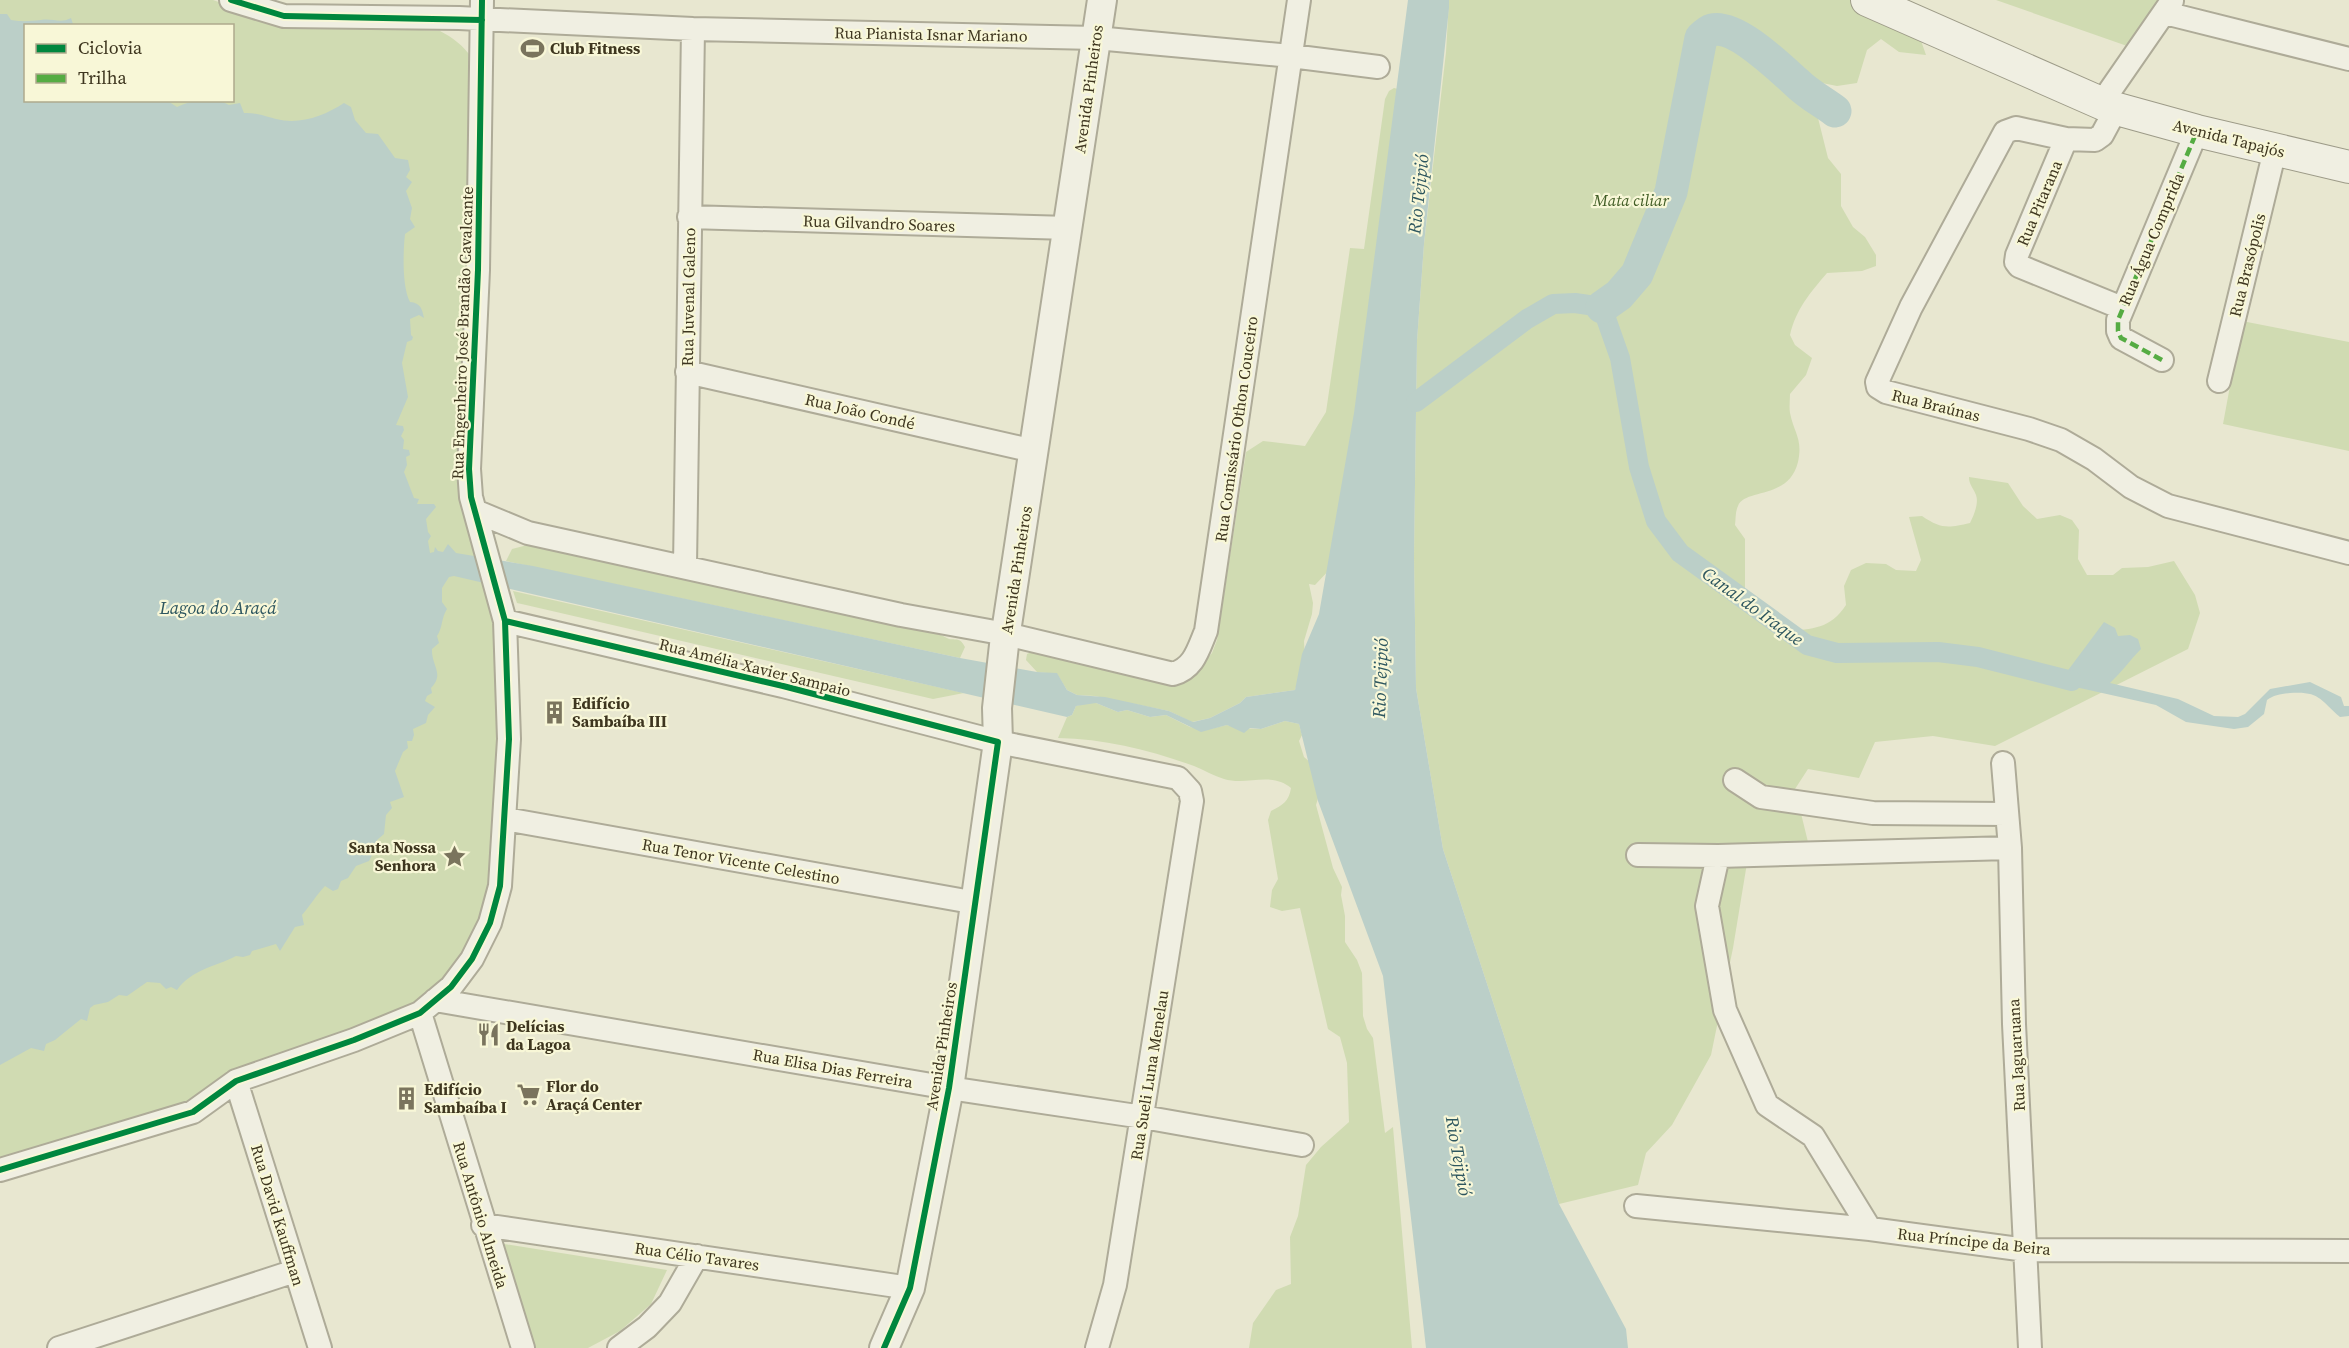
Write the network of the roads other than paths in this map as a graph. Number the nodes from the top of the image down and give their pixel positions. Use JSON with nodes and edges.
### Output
{"nodes":[{"id":1,"x":231,"y":0,"type":"edge"},
{"id":2,"x":1102,"y":0,"type":"edge"},
{"id":3,"x":1299,"y":0,"type":"edge"},
{"id":4,"x":1867,"y":0,"type":"edge"},
{"id":5,"x":2169,"y":7,"type":"edge"},
{"id":6,"x":284,"y":8,"type":"edge"},
{"id":7,"x":482,"y":10,"type":"edge"},
{"id":8,"x":693,"y":29,"type":"junction"},
{"id":9,"x":1096,"y":38,"type":"junction"},
{"id":10,"x":1291,"y":56,"type":"junction"},
{"id":11,"x":2349,"y":59,"type":"edge"},
{"id":12,"x":1378,"y":67,"type":"dead end"},
{"id":13,"x":2110,"y":107,"type":"junction"},
{"id":14,"x":2197,"y":131,"type":"junction"},
{"id":15,"x":2066,"y":139,"type":"junction"},
{"id":16,"x":2275,"y":150,"type":"junction"},
{"id":17,"x":2349,"y":167,"type":"edge"},
{"id":18,"x":689,"y":218,"type":"junction"},
{"id":19,"x":1069,"y":228,"type":"junction"},
{"id":20,"x":2122,"y":308,"type":"junction"},
{"id":21,"x":2162,"y":360,"type":"dead end"},
{"id":22,"x":687,"y":372,"type":"junction"},
{"id":23,"x":2219,"y":381,"type":"dead end"},
{"id":24,"x":1034,"y":451,"type":"junction"},
{"id":25,"x":475,"y":510,"type":"junction"},
{"id":26,"x":528,"y":533,"type":"junction"},
{"id":27,"x":485,"y":547,"type":"junction"},
{"id":28,"x":2349,"y":553,"type":"edge"},
{"id":29,"x":685,"y":566,"type":"junction"},
{"id":30,"x":505,"y":621,"type":"junction"},
{"id":31,"x":1005,"y":639,"type":"junction"},
{"id":32,"x":998,"y":742,"type":"junction"},
{"id":33,"x":2003,"y":763,"type":"dead end"},
{"id":34,"x":1735,"y":780,"type":"dead end"},
{"id":35,"x":1192,"y":801,"type":"joint"},
{"id":36,"x":2007,"y":814,"type":"junction"},
{"id":37,"x":504,"y":819,"type":"junction"},
{"id":38,"x":2010,"y":848,"type":"junction"},
{"id":39,"x":1638,"y":855,"type":"dead end"},
{"id":40,"x":1718,"y":856,"type":"junction"},
{"id":41,"x":977,"y":903,"type":"junction"},
{"id":42,"x":428,"y":1006,"type":"junction"},
{"id":43,"x":236,"y":1081,"type":"junction"},
{"id":44,"x":949,"y":1088,"type":"junction"},
{"id":45,"x":1143,"y":1117,"type":"junction"},
{"id":46,"x":1302,"y":1144,"type":"dead end"},
{"id":47,"x":0,"y":1170,"type":"edge"},
{"id":48,"x":1636,"y":1206,"type":"dead end"},
{"id":49,"x":483,"y":1226,"type":"junction"},
{"id":50,"x":1870,"y":1229,"type":"junction"},
{"id":51,"x":2026,"y":1250,"type":"junction"},
{"id":52,"x":2349,"y":1251,"type":"edge"},
{"id":53,"x":697,"y":1256,"type":"junction"},
{"id":54,"x":295,"y":1271,"type":"junction"},
{"id":55,"x":910,"y":1288,"type":"junction"},
{"id":56,"x":59,"y":1348,"type":"edge"},
{"id":57,"x":320,"y":1348,"type":"edge"},
{"id":58,"x":523,"y":1348,"type":"edge"},
{"id":59,"x":619,"y":1348,"type":"edge"},
{"id":60,"x":884,"y":1348,"type":"edge"},
{"id":61,"x":1097,"y":1348,"type":"edge"},
{"id":62,"x":2030,"y":1348,"type":"edge"}],
"edges":[{"from":1,"to":6,"type":"street","name":"Rua Pianista Isnar Mariano"},
{"from":2,"to":9,"type":"street","name":"Avenida Pinheiros"},
{"from":3,"to":10,"type":"street","name":"Rua Comissário Othon Couceiro"},
{"from":4,"to":13,"type":"main road","name":"Avenida Tapajós"},
{"from":5,"to":11,"type":"street"},
{"from":5,"to":13,"type":"street"},
{"from":6,"to":7,"type":"street","name":"Rua Pianista Isnar Mariano"},
{"from":7,"to":8,"type":"street","name":"Rua Pianista Isnar Mariano"},
{"from":7,"to":25,"type":"street","name":"Rua Engenheiro José Brandão Cavalcante"},
{"from":8,"to":9,"type":"street","name":"Rua Pianista Isnar Mariano"},
{"from":8,"to":18,"type":"street","name":"Rua Juvenal Galeno"},
{"from":9,"to":10,"type":"street","name":"Rua Pianista Isnar Mariano"},
{"from":9,"to":19,"type":"street","name":"Avenida Pinheiros"},
{"from":10,"to":12,"type":"street","name":"Rua Pianista Isnar Mariano"},
{"from":10,"to":31,"type":"street","name":"Rua Comissário Othon Couceiro"},
{"from":13,"to":14,"type":"main road","name":"Avenida Tapajós"},
{"from":13,"to":15,"type":"street","name":"Rua Braúnas"},
{"from":14,"to":16,"type":"main road","name":"Avenida Tapajós"},
{"from":14,"to":20,"type":"street","name":"Rua Água Comprida"},
{"from":15,"to":20,"type":"street","name":"Rua Pitarana"},
{"from":15,"to":28,"type":"street","name":"Rua Braúnas"},
{"from":16,"to":17,"type":"main road","name":"Avenida Tapajós"},
{"from":16,"to":23,"type":"street","name":"Rua Brasópolis"},
{"from":18,"to":19,"type":"street","name":"Rua Gilvandro Soares"},
{"from":18,"to":22,"type":"street","name":"Rua Juvenal Galeno"},
{"from":19,"to":24,"type":"street","name":"Avenida Pinheiros"},
{"from":20,"to":21,"type":"street","name":"Rua Água Comprida"},
{"from":22,"to":24,"type":"street","name":"Rua João Condé"},
{"from":22,"to":29,"type":"street","name":"Rua Juvenal Galeno"},
{"from":24,"to":31,"type":"street","name":"Avenida Pinheiros"},
{"from":25,"to":26,"type":"street","name":"Rua Comissário Othon Couceiro"},
{"from":25,"to":27,"type":"street","name":"Rua Engenheiro José Brandão Cavalcante"},
{"from":26,"to":27,"type":"street"},
{"from":26,"to":29,"type":"street","name":"Rua Comissário Othon Couceiro"},
{"from":27,"to":30,"type":"street","name":"Rua Engenheiro José Brandão Cavalcante"},
{"from":29,"to":31,"type":"street","name":"Rua Comissário Othon Couceiro"},
{"from":30,"to":32,"type":"street","name":"Rua Amélia Xavier Sampaio"},
{"from":30,"to":37,"type":"street","name":"Rua Engenheiro José Brandão Cavalcante"},
{"from":31,"to":32,"type":"street","name":"Avenida Pinheiros"},
{"from":32,"to":35,"type":"street","name":"Rua Amélia Xavier Sampaio"},
{"from":32,"to":41,"type":"street","name":"Avenida Pinheiros"},
{"from":33,"to":36,"type":"street","name":"Rua Jaguaruana"},
{"from":34,"to":36,"type":"street"},
{"from":35,"to":45,"type":"street","name":"Rua Sueli Luna Menelau"},
{"from":36,"to":38,"type":"street","name":"Rua Jaguaruana"},
{"from":37,"to":41,"type":"street","name":"Rua Tenor Vicente Celestino"},
{"from":37,"to":42,"type":"street","name":"Rua Engenheiro José Brandão Cavalcante"},
{"from":38,"to":40,"type":"street"},
{"from":38,"to":51,"type":"street","name":"Rua Jaguaruana"},
{"from":39,"to":40,"type":"street"},
{"from":40,"to":50,"type":"street"},
{"from":41,"to":44,"type":"street","name":"Avenida Pinheiros"},
{"from":42,"to":43,"type":"street","name":"Rua Engenheiro José Brandão Cavalcante"},
{"from":42,"to":44,"type":"street","name":"Rua Elisa Dias Ferreira"},
{"from":42,"to":49,"type":"street","name":"Rua Antônio Almeida"},
{"from":43,"to":47,"type":"street","name":"Rua Engenheiro José Brandão Cavalcante"},
{"from":43,"to":54,"type":"street","name":"Rua David Kauffman"},
{"from":44,"to":45,"type":"street","name":"Rua Elisa Dias Ferreira"},
{"from":44,"to":55,"type":"street","name":"Avenida Pinheiros"},
{"from":45,"to":46,"type":"street","name":"Rua Elisa Dias Ferreira"},
{"from":45,"to":61,"type":"street","name":"Rua Sueli Luna Menelau"},
{"from":48,"to":50,"type":"street","name":"Rua Príncipe da Beira"},
{"from":49,"to":53,"type":"street","name":"Rua Célio Tavares"},
{"from":49,"to":58,"type":"street","name":"Rua Antônio Almeida"},
{"from":50,"to":51,"type":"street","name":"Rua Príncipe da Beira"},
{"from":51,"to":52,"type":"street","name":"Rua Príncipe da Beira"},
{"from":51,"to":62,"type":"street","name":"Rua Jaguaruana"},
{"from":53,"to":55,"type":"street","name":"Rua Célio Tavares"},
{"from":53,"to":59,"type":"street"},
{"from":54,"to":56,"type":"street"},
{"from":54,"to":57,"type":"street","name":"Rua David Kauffman"},
{"from":55,"to":60,"type":"street","name":"Avenida Pinheiros"}]}
